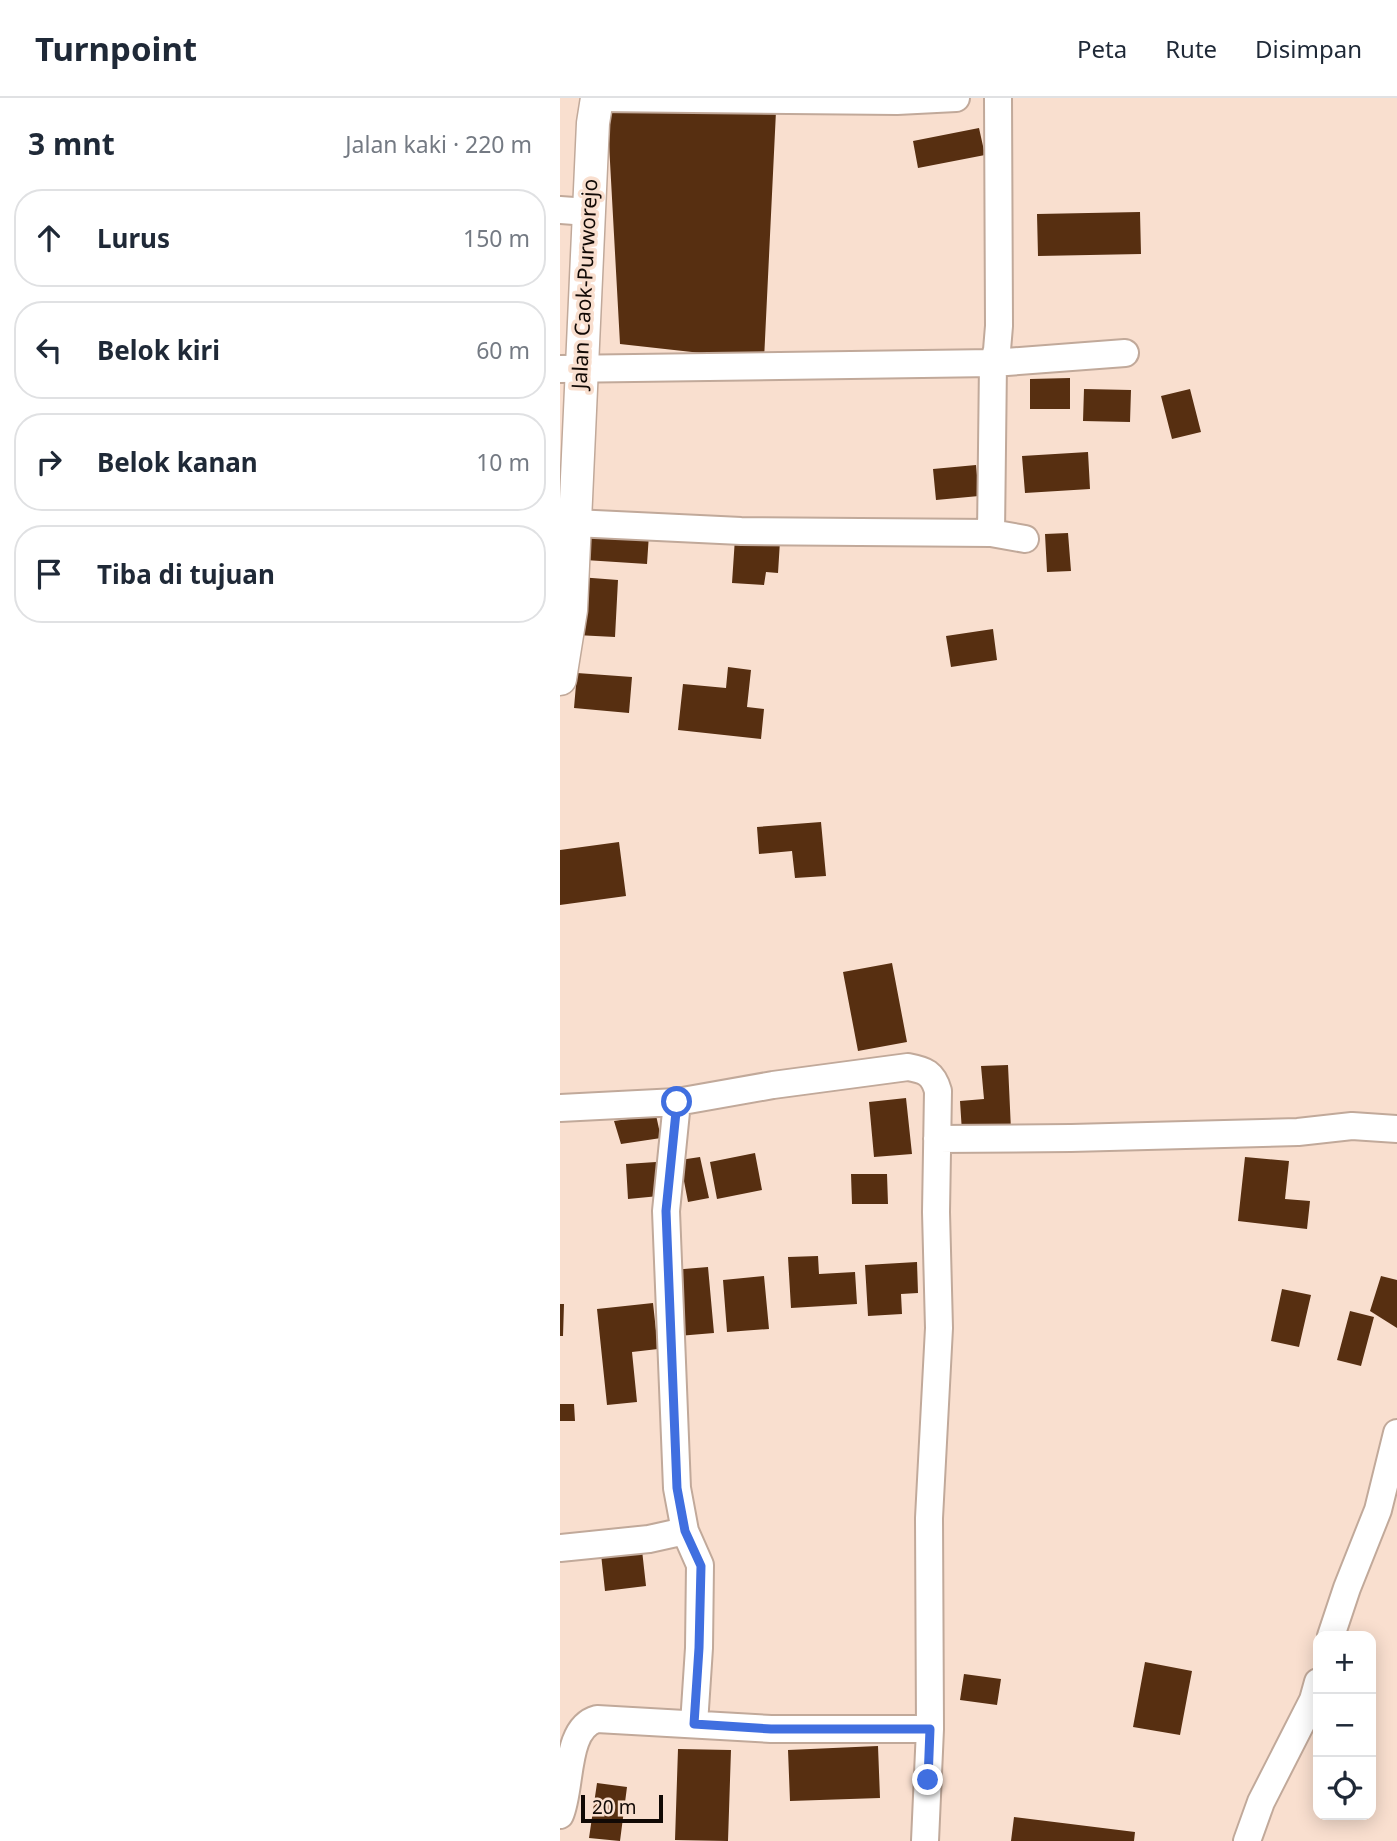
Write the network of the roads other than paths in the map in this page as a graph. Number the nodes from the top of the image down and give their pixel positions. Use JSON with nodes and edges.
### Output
{"nodes":[{"id":1,"x":597,"y":98,"type":"edge"},
{"id":2,"x":956,"y":98,"type":"edge"},
{"id":3,"x":998,"y":98,"type":"edge"},
{"id":4,"x":574,"y":211,"type":"edge"},
{"id":5,"x":1125,"y":353,"type":"dead end"},
{"id":6,"x":993,"y":363,"type":"junction"},
{"id":7,"x":570,"y":368,"type":"edge"},
{"id":8,"x":574,"y":523,"type":"junction"},
{"id":9,"x":991,"y":533,"type":"junction"},
{"id":10,"x":1024,"y":539,"type":"dead end"},
{"id":11,"x":560,"y":680,"type":"edge"},
{"id":12,"x":677,"y":1102,"type":"junction"},
{"id":13,"x":560,"y":1108,"type":"edge"},
{"id":14,"x":1397,"y":1129,"type":"edge"},
{"id":15,"x":937,"y":1139,"type":"junction"},
{"id":16,"x":1397,"y":1433,"type":"edge"},
{"id":17,"x":685,"y":1531,"type":"junction"},
{"id":18,"x":560,"y":1548,"type":"edge"},
{"id":19,"x":1333,"y":1631,"type":"edge"},
{"id":20,"x":1315,"y":1694,"type":"edge"},
{"id":21,"x":694,"y":1724,"type":"junction"},
{"id":22,"x":930,"y":1729,"type":"junction"},
{"id":23,"x":560,"y":1815,"type":"edge"},
{"id":24,"x":925,"y":1841,"type":"edge"},
{"id":25,"x":1247,"y":1841,"type":"edge"}],
"edges":[{"from":1,"to":2,"type":"street"},
{"from":1,"to":4,"type":"street","name":"Jalan Caok-Purworejo"},
{"from":3,"to":6,"type":"street"},
{"from":4,"to":7,"type":"street","name":"Jalan Caok-Purworejo"},
{"from":5,"to":6,"type":"street"},
{"from":6,"to":7,"type":"street"},
{"from":6,"to":9,"type":"street"},
{"from":7,"to":8,"type":"street","name":"Jalan Caok-Purworejo"},
{"from":8,"to":9,"type":"street"},
{"from":8,"to":11,"type":"street","name":"Jalan Caok-Purworejo"},
{"from":9,"to":10,"type":"street"},
{"from":12,"to":13,"type":"street"},
{"from":12,"to":15,"type":"street"},
{"from":12,"to":17,"type":"street"},
{"from":14,"to":15,"type":"street"},
{"from":15,"to":22,"type":"street"},
{"from":16,"to":19,"type":"street"},
{"from":17,"to":18,"type":"street"},
{"from":17,"to":21,"type":"street"},
{"from":20,"to":25,"type":"street"},
{"from":21,"to":22,"type":"street"},
{"from":21,"to":23,"type":"street"},
{"from":22,"to":24,"type":"street"}]}
